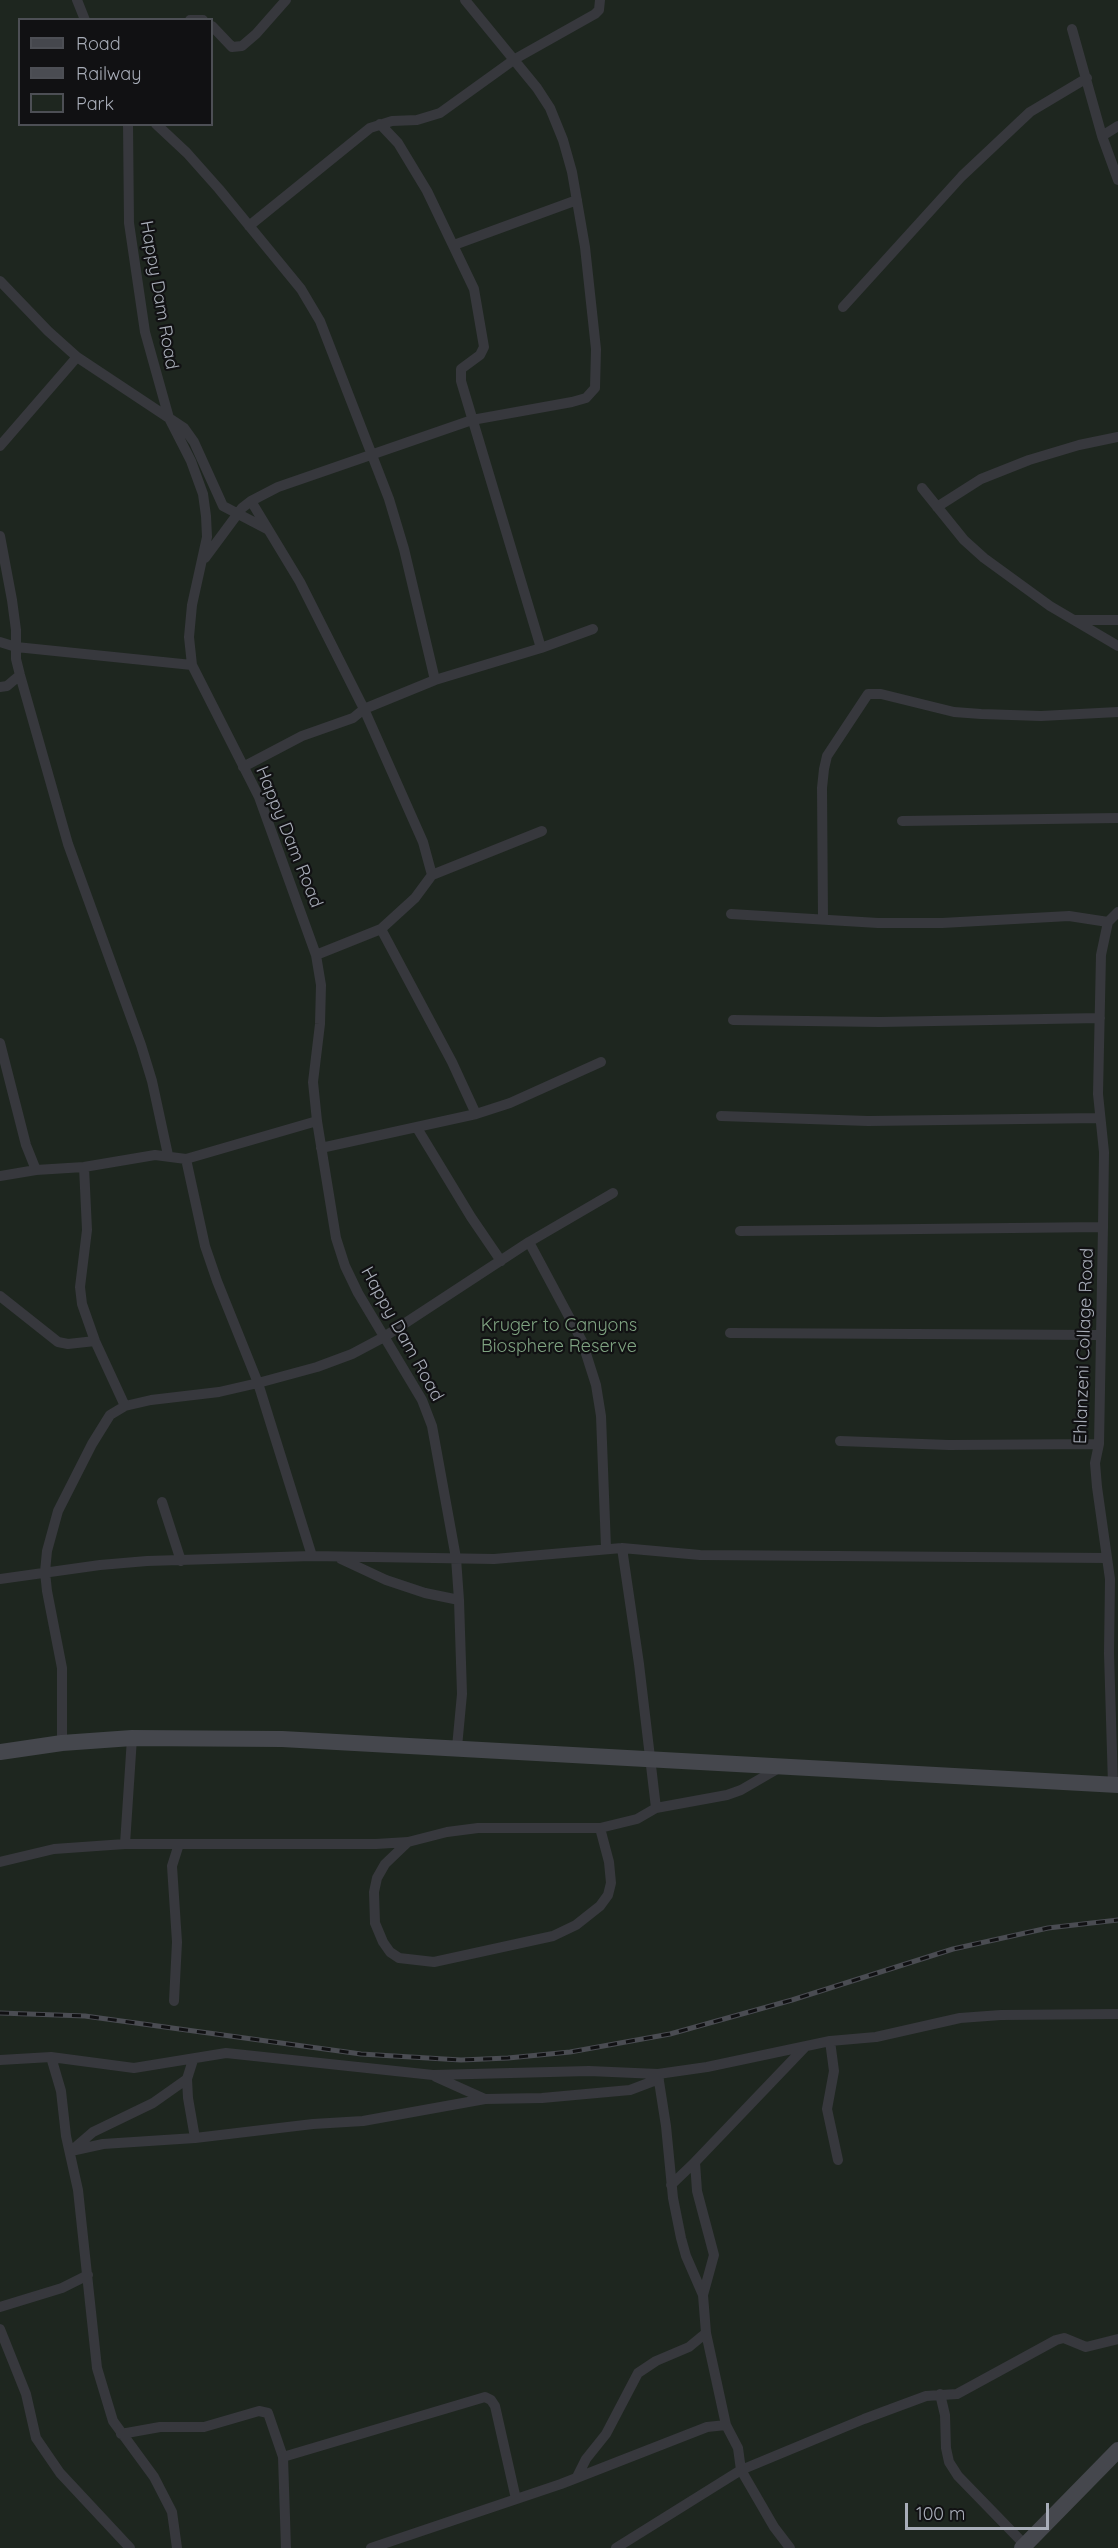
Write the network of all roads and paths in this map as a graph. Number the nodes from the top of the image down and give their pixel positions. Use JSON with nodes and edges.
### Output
{"nodes":[{"id":1,"x":77,"y":0,"type":"edge"},
{"id":2,"x":286,"y":0,"type":"edge"},
{"id":3,"x":465,"y":0,"type":"edge"},
{"id":4,"x":600,"y":0,"type":"edge"},
{"id":5,"x":84,"y":18,"type":"edge"},
{"id":6,"x":213,"y":27,"type":"edge"},
{"id":7,"x":1072,"y":29,"type":"dead end"},
{"id":8,"x":515,"y":59,"type":"junction"},
{"id":9,"x":1087,"y":78,"type":"junction"},
{"id":10,"x":380,"y":124,"type":"junction"},
{"id":11,"x":128,"y":126,"type":"edge"},
{"id":12,"x":158,"y":126,"type":"edge"},
{"id":13,"x":1118,"y":126,"type":"edge"},
{"id":14,"x":1102,"y":136,"type":"junction"},
{"id":15,"x":1118,"y":180,"type":"edge"},
{"id":16,"x":577,"y":200,"type":"junction"},
{"id":17,"x":249,"y":226,"type":"junction"},
{"id":18,"x":454,"y":245,"type":"junction"},
{"id":19,"x":0,"y":280,"type":"edge"},
{"id":20,"x":843,"y":307,"type":"dead end"},
{"id":21,"x":77,"y":357,"type":"junction"},
{"id":22,"x":169,"y":418,"type":"junction"},
{"id":23,"x":471,"y":420,"type":"junction"},
{"id":24,"x":5,"y":436,"type":"edge"},
{"id":25,"x":1118,"y":437,"type":"edge"},
{"id":26,"x":0,"y":446,"type":"edge"},
{"id":27,"x":371,"y":455,"type":"junction"},
{"id":28,"x":922,"y":488,"type":"dead end"},
{"id":29,"x":251,"y":501,"type":"junction"},
{"id":30,"x":937,"y":507,"type":"junction"},
{"id":31,"x":237,"y":514,"type":"junction"},
{"id":32,"x":268,"y":530,"type":"junction"},
{"id":33,"x":0,"y":536,"type":"edge"},
{"id":34,"x":203,"y":561,"type":"junction"},
{"id":35,"x":5,"y":581,"type":"edge"},
{"id":36,"x":1071,"y":620,"type":"junction"},
{"id":37,"x":1118,"y":620,"type":"edge"},
{"id":38,"x":593,"y":629,"type":"dead end"},
{"id":39,"x":0,"y":642,"type":"edge"},
{"id":40,"x":1118,"y":646,"type":"edge"},
{"id":41,"x":16,"y":647,"type":"junction"},
{"id":42,"x":541,"y":648,"type":"junction"},
{"id":43,"x":192,"y":665,"type":"junction"},
{"id":44,"x":20,"y":675,"type":"junction"},
{"id":45,"x":435,"y":680,"type":"junction"},
{"id":46,"x":0,"y":687,"type":"edge"},
{"id":47,"x":364,"y":709,"type":"junction"},
{"id":48,"x":1118,"y":712,"type":"edge"},
{"id":49,"x":243,"y":767,"type":"junction"},
{"id":50,"x":1118,"y":818,"type":"edge"},
{"id":51,"x":902,"y":821,"type":"dead end"},
{"id":52,"x":542,"y":831,"type":"dead end"},
{"id":53,"x":432,"y":875,"type":"junction"},
{"id":54,"x":1118,"y":912,"type":"edge"},
{"id":55,"x":731,"y":914,"type":"dead end"},
{"id":56,"x":823,"y":919,"type":"junction"},
{"id":57,"x":1108,"y":922,"type":"junction"},
{"id":58,"x":381,"y":929,"type":"junction"},
{"id":59,"x":316,"y":955,"type":"junction"},
{"id":60,"x":1100,"y":1018,"type":"junction"},
{"id":61,"x":733,"y":1020,"type":"dead end"},
{"id":62,"x":0,"y":1042,"type":"edge"},
{"id":63,"x":601,"y":1062,"type":"dead end"},
{"id":64,"x":476,"y":1114,"type":"junction"},
{"id":65,"x":721,"y":1116,"type":"dead end"},
{"id":66,"x":1100,"y":1118,"type":"junction"},
{"id":67,"x":317,"y":1121,"type":"junction"},
{"id":68,"x":417,"y":1128,"type":"junction"},
{"id":69,"x":321,"y":1148,"type":"junction"},
{"id":70,"x":168,"y":1155,"type":"junction"},
{"id":71,"x":186,"y":1159,"type":"junction"},
{"id":72,"x":84,"y":1167,"type":"junction"},
{"id":73,"x":36,"y":1170,"type":"junction"},
{"id":74,"x":0,"y":1176,"type":"edge"},
{"id":75,"x":613,"y":1193,"type":"dead end"},
{"id":76,"x":1103,"y":1227,"type":"junction"},
{"id":77,"x":740,"y":1231,"type":"dead end"},
{"id":78,"x":529,"y":1242,"type":"junction"},
{"id":79,"x":501,"y":1260,"type":"junction"},
{"id":80,"x":0,"y":1296,"type":"edge"},
{"id":81,"x":730,"y":1333,"type":"dead end"},
{"id":82,"x":1099,"y":1335,"type":"junction"},
{"id":83,"x":384,"y":1337,"type":"junction"},
{"id":84,"x":95,"y":1341,"type":"junction"},
{"id":85,"x":258,"y":1383,"type":"junction"},
{"id":86,"x":125,"y":1406,"type":"junction"},
{"id":87,"x":840,"y":1441,"type":"dead end"},
{"id":88,"x":1099,"y":1444,"type":"junction"},
{"id":89,"x":162,"y":1502,"type":"dead end"},
{"id":90,"x":606,"y":1548,"type":"junction"},
{"id":91,"x":622,"y":1548,"type":"junction"},
{"id":92,"x":312,"y":1556,"type":"junction"},
{"id":93,"x":337,"y":1557,"type":"junction"},
{"id":94,"x":456,"y":1558,"type":"junction"},
{"id":95,"x":1107,"y":1558,"type":"junction"},
{"id":96,"x":181,"y":1561,"type":"junction"},
{"id":97,"x":45,"y":1572,"type":"junction"},
{"id":98,"x":0,"y":1579,"type":"edge"},
{"id":99,"x":459,"y":1600,"type":"junction"},
{"id":100,"x":132,"y":1738,"type":"junction"},
{"id":101,"x":62,"y":1743,"type":"junction"},
{"id":102,"x":457,"y":1747,"type":"junction"},
{"id":103,"x":0,"y":1752,"type":"edge"},
{"id":104,"x":651,"y":1760,"type":"junction"},
{"id":105,"x":783,"y":1766,"type":"junction"},
{"id":106,"x":1116,"y":1785,"type":"edge"},
{"id":107,"x":656,"y":1808,"type":"junction"},
{"id":108,"x":600,"y":1828,"type":"junction"},
{"id":109,"x":408,"y":1842,"type":"junction"},
{"id":110,"x":125,"y":1844,"type":"junction"},
{"id":111,"x":179,"y":1844,"type":"junction"},
{"id":112,"x":0,"y":1862,"type":"edge"},
{"id":113,"x":174,"y":2001,"type":"dead end"},
{"id":114,"x":1118,"y":2014,"type":"edge"},
{"id":115,"x":830,"y":2041,"type":"junction"},
{"id":116,"x":806,"y":2046,"type":"junction"},
{"id":117,"x":51,"y":2057,"type":"junction"},
{"id":118,"x":0,"y":2060,"type":"edge"},
{"id":119,"x":193,"y":2060,"type":"junction"},
{"id":120,"x":433,"y":2075,"type":"junction"},
{"id":121,"x":658,"y":2077,"type":"junction"},
{"id":122,"x":187,"y":2079,"type":"junction"},
{"id":123,"x":485,"y":2099,"type":"junction"},
{"id":124,"x":195,"y":2138,"type":"junction"},
{"id":125,"x":71,"y":2151,"type":"junction"},
{"id":126,"x":838,"y":2160,"type":"dead end"},
{"id":127,"x":695,"y":2162,"type":"junction"},
{"id":128,"x":671,"y":2185,"type":"junction"},
{"id":129,"x":88,"y":2275,"type":"junction"},
{"id":130,"x":703,"y":2295,"type":"junction"},
{"id":131,"x":0,"y":2307,"type":"edge"},
{"id":132,"x":0,"y":2329,"type":"edge"},
{"id":133,"x":706,"y":2333,"type":"junction"},
{"id":134,"x":1118,"y":2339,"type":"edge"},
{"id":135,"x":940,"y":2394,"type":"junction"},
{"id":136,"x":726,"y":2426,"type":"junction"},
{"id":137,"x":121,"y":2434,"type":"junction"},
{"id":138,"x":1118,"y":2450,"type":"edge"},
{"id":139,"x":283,"y":2457,"type":"junction"},
{"id":140,"x":741,"y":2470,"type":"junction"},
{"id":141,"x":577,"y":2477,"type":"junction"},
{"id":142,"x":516,"y":2499,"type":"junction"},
{"id":143,"x":1023,"y":2546,"type":"edge"},
{"id":144,"x":130,"y":2548,"type":"edge"},
{"id":145,"x":177,"y":2548,"type":"edge"},
{"id":146,"x":286,"y":2548,"type":"edge"},
{"id":147,"x":371,"y":2548,"type":"edge"},
{"id":148,"x":616,"y":2548,"type":"edge"},
{"id":149,"x":790,"y":2548,"type":"edge"}],
"edges":[{"from":1,"to":5,"type":"street"},
{"from":2,"to":6,"type":"street"},
{"from":3,"to":8,"type":"street"},
{"from":4,"to":8,"type":"street"},
{"from":7,"to":9,"type":"street"},
{"from":8,"to":10,"type":"street"},
{"from":8,"to":16,"type":"street"},
{"from":9,"to":14,"type":"street"},
{"from":9,"to":20,"type":"street"},
{"from":10,"to":17,"type":"street"},
{"from":10,"to":18,"type":"street"},
{"from":11,"to":22,"type":"street","name":"Happy Dam Road"},
{"from":12,"to":17,"type":"street"},
{"from":13,"to":14,"type":"street"},
{"from":14,"to":15,"type":"street"},
{"from":16,"to":18,"type":"street"},
{"from":16,"to":23,"type":"street"},
{"from":17,"to":27,"type":"street"},
{"from":18,"to":23,"type":"street"},
{"from":19,"to":21,"type":"street"},
{"from":21,"to":22,"type":"street"},
{"from":21,"to":24,"type":"street"},
{"from":22,"to":31,"type":"street"},
{"from":22,"to":34,"type":"street","name":"Happy Dam Road"},
{"from":23,"to":27,"type":"street"},
{"from":23,"to":42,"type":"street"},
{"from":24,"to":26,"type":"street"},
{"from":25,"to":30,"type":"street"},
{"from":27,"to":29,"type":"street"},
{"from":27,"to":45,"type":"street"},
{"from":28,"to":30,"type":"street"},
{"from":29,"to":31,"type":"street"},
{"from":29,"to":32,"type":"street"},
{"from":30,"to":36,"type":"street"},
{"from":31,"to":32,"type":"street"},
{"from":31,"to":34,"type":"street"},
{"from":32,"to":47,"type":"street"},
{"from":33,"to":35,"type":"street"},
{"from":34,"to":43,"type":"street","name":"Happy Dam Road"},
{"from":35,"to":41,"type":"street"},
{"from":36,"to":37,"type":"street"},
{"from":36,"to":40,"type":"street"},
{"from":38,"to":42,"type":"street"},
{"from":39,"to":41,"type":"street"},
{"from":41,"to":43,"type":"street"},
{"from":41,"to":44,"type":"street"},
{"from":42,"to":45,"type":"street"},
{"from":43,"to":49,"type":"street","name":"Happy Dam Road"},
{"from":44,"to":46,"type":"street"},
{"from":44,"to":70,"type":"street"},
{"from":45,"to":47,"type":"street"},
{"from":47,"to":49,"type":"street"},
{"from":47,"to":53,"type":"street"},
{"from":48,"to":56,"type":"street"},
{"from":49,"to":59,"type":"street","name":"Happy Dam Road"},
{"from":50,"to":51,"type":"street"},
{"from":52,"to":53,"type":"street"},
{"from":53,"to":58,"type":"street"},
{"from":54,"to":57,"type":"street"},
{"from":55,"to":56,"type":"street"},
{"from":56,"to":57,"type":"street"},
{"from":57,"to":60,"type":"street","name":"Ehlanzeni Collage Road"},
{"from":58,"to":59,"type":"street"},
{"from":58,"to":64,"type":"street"},
{"from":59,"to":67,"type":"street","name":"Happy Dam Road"},
{"from":60,"to":61,"type":"street"},
{"from":60,"to":66,"type":"street","name":"Ehlanzeni Collage Road"},
{"from":62,"to":73,"type":"street"},
{"from":63,"to":64,"type":"street"},
{"from":64,"to":68,"type":"street"},
{"from":65,"to":66,"type":"street"},
{"from":66,"to":76,"type":"street","name":"Ehlanzeni Collage Road"},
{"from":67,"to":69,"type":"street","name":"Happy Dam Road"},
{"from":67,"to":71,"type":"street"},
{"from":68,"to":69,"type":"street"},
{"from":68,"to":79,"type":"street"},
{"from":69,"to":83,"type":"street","name":"Happy Dam Road"},
{"from":70,"to":71,"type":"street"},
{"from":70,"to":72,"type":"street"},
{"from":71,"to":85,"type":"street"},
{"from":72,"to":73,"type":"street"},
{"from":72,"to":84,"type":"street"},
{"from":73,"to":74,"type":"street"},
{"from":75,"to":78,"type":"street"},
{"from":76,"to":77,"type":"street"},
{"from":76,"to":82,"type":"street","name":"Ehlanzeni Collage Road"},
{"from":78,"to":79,"type":"street"},
{"from":78,"to":90,"type":"street"},
{"from":79,"to":83,"type":"street"},
{"from":80,"to":84,"type":"street"},
{"from":81,"to":82,"type":"street"},
{"from":82,"to":88,"type":"street","name":"Ehlanzeni Collage Road"},
{"from":83,"to":85,"type":"street"},
{"from":83,"to":94,"type":"street","name":"Happy Dam Road"},
{"from":84,"to":86,"type":"street"},
{"from":85,"to":86,"type":"street"},
{"from":85,"to":92,"type":"street"},
{"from":86,"to":97,"type":"street"},
{"from":87,"to":88,"type":"street"},
{"from":88,"to":95,"type":"street","name":"Ehlanzeni Collage Road"},
{"from":89,"to":96,"type":"street"},
{"from":90,"to":91,"type":"street"},
{"from":90,"to":94,"type":"street"},
{"from":91,"to":95,"type":"street"},
{"from":91,"to":104,"type":"street"},
{"from":92,"to":93,"type":"street"},
{"from":92,"to":96,"type":"street"},
{"from":93,"to":94,"type":"street"},
{"from":93,"to":99,"type":"street"},
{"from":94,"to":99,"type":"street","name":"Happy Dam Road"},
{"from":95,"to":106,"type":"street","name":"Ehlanzeni Collage Road"},
{"from":96,"to":97,"type":"street"},
{"from":97,"to":98,"type":"street"},
{"from":97,"to":101,"type":"street"},
{"from":99,"to":102,"type":"street","name":"Happy Dam Road"},
{"from":100,"to":101,"type":"street"},
{"from":100,"to":102,"type":"street"},
{"from":100,"to":110,"type":"street"},
{"from":101,"to":103,"type":"street"},
{"from":102,"to":104,"type":"street"},
{"from":104,"to":105,"type":"street"},
{"from":104,"to":107,"type":"street"},
{"from":105,"to":106,"type":"street"},
{"from":105,"to":107,"type":"street"},
{"from":107,"to":108,"type":"street"},
{"from":108,"to":109,"type":"street"},
{"from":108,"to":109,"type":"street"},
{"from":109,"to":111,"type":"street"},
{"from":110,"to":111,"type":"street"},
{"from":110,"to":112,"type":"street"},
{"from":111,"to":113,"type":"street"},
{"from":114,"to":115,"type":"street"},
{"from":115,"to":116,"type":"street"},
{"from":115,"to":126,"type":"street"},
{"from":116,"to":121,"type":"street"},
{"from":116,"to":127,"type":"street"},
{"from":117,"to":118,"type":"street"},
{"from":117,"to":119,"type":"street"},
{"from":117,"to":125,"type":"street"},
{"from":119,"to":120,"type":"street"},
{"from":119,"to":122,"type":"street"},
{"from":120,"to":121,"type":"street"},
{"from":120,"to":123,"type":"street"},
{"from":121,"to":123,"type":"street"},
{"from":121,"to":128,"type":"street"},
{"from":122,"to":124,"type":"street"},
{"from":122,"to":125,"type":"street"},
{"from":123,"to":124,"type":"street"},
{"from":124,"to":125,"type":"street"},
{"from":125,"to":129,"type":"street"},
{"from":127,"to":128,"type":"street"},
{"from":127,"to":130,"type":"street"},
{"from":128,"to":130,"type":"street"},
{"from":129,"to":131,"type":"street"},
{"from":129,"to":137,"type":"street"},
{"from":130,"to":133,"type":"street"},
{"from":132,"to":144,"type":"street"},
{"from":133,"to":136,"type":"street"},
{"from":133,"to":141,"type":"street"},
{"from":134,"to":135,"type":"street"},
{"from":135,"to":140,"type":"street"},
{"from":135,"to":143,"type":"street"},
{"from":136,"to":140,"type":"street"},
{"from":136,"to":141,"type":"street"},
{"from":137,"to":139,"type":"street"},
{"from":137,"to":145,"type":"street"},
{"from":138,"to":143,"type":"street"},
{"from":139,"to":142,"type":"street"},
{"from":139,"to":146,"type":"street"},
{"from":140,"to":148,"type":"street"},
{"from":140,"to":149,"type":"street"},
{"from":141,"to":142,"type":"street"},
{"from":142,"to":147,"type":"street"}]}
